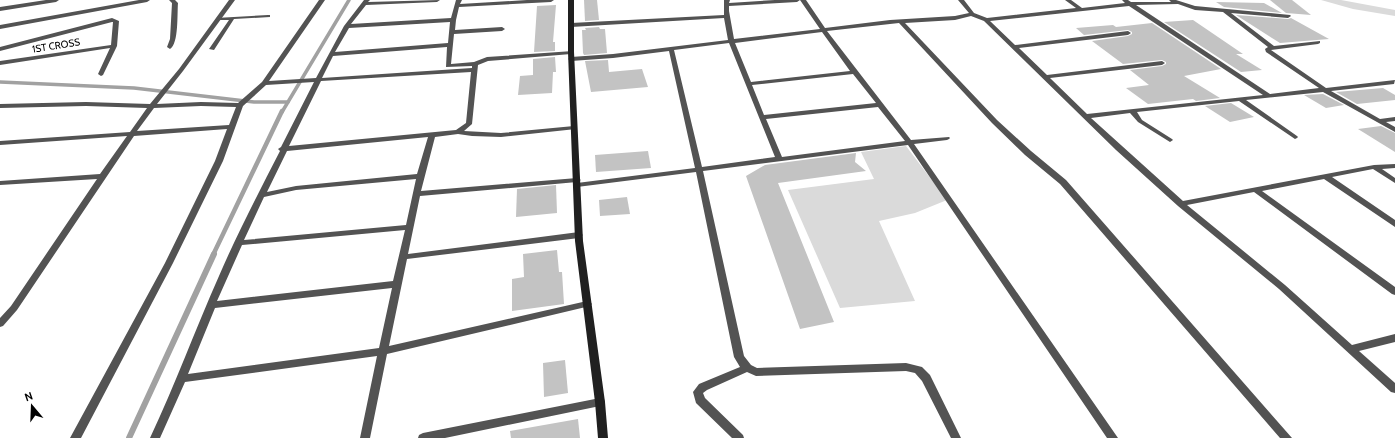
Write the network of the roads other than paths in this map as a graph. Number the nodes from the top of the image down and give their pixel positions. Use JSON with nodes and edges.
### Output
{"nodes":[{"id":1,"x":56,"y":0,"type":"edge"},
{"id":2,"x":147,"y":0,"type":"edge"},
{"id":3,"x":172,"y":0,"type":"edge"},
{"id":4,"x":232,"y":0,"type":"edge"},
{"id":5,"x":322,"y":0,"type":"edge"},
{"id":6,"x":437,"y":0,"type":"edge"},
{"id":7,"x":551,"y":0,"type":"edge"},
{"id":8,"x":571,"y":0,"type":"edge"},
{"id":9,"x":797,"y":0,"type":"edge"},
{"id":10,"x":803,"y":0,"type":"edge"},
{"id":11,"x":961,"y":0,"type":"edge"},
{"id":12,"x":1068,"y":0,"type":"edge"},
{"id":13,"x":1174,"y":1,"type":"edge"},
{"id":14,"x":367,"y":2,"type":"edge"},
{"id":15,"x":1127,"y":2,"type":"edge"},
{"id":16,"x":458,"y":3,"type":"edge"},
{"id":17,"x":726,"y":3,"type":"edge"},
{"id":18,"x":0,"y":9,"type":"edge"},
{"id":19,"x":1080,"y":9,"type":"junction"},
{"id":20,"x":1224,"y":10,"type":"junction"},
{"id":21,"x":972,"y":14,"type":"junction"},
{"id":22,"x":268,"y":16,"type":"dead end"},
{"id":23,"x":727,"y":16,"type":"junction"},
{"id":24,"x":1288,"y":16,"type":"dead end"},
{"id":25,"x":233,"y":18,"type":"junction"},
{"id":26,"x":218,"y":19,"type":"junction"},
{"id":27,"x":453,"y":20,"type":"junction"},
{"id":28,"x":986,"y":20,"type":"junction"},
{"id":29,"x":901,"y":22,"type":"junction"},
{"id":30,"x":571,"y":25,"type":"junction"},
{"id":31,"x":347,"y":26,"type":"junction"},
{"id":32,"x":0,"y":27,"type":"edge"},
{"id":33,"x":502,"y":29,"type":"dead end"},
{"id":34,"x":823,"y":30,"type":"junction"},
{"id":35,"x":452,"y":32,"type":"junction"},
{"id":36,"x":1128,"y":33,"type":"dead end"},
{"id":37,"x":731,"y":41,"type":"junction"},
{"id":38,"x":1318,"y":42,"type":"dead end"},
{"id":39,"x":450,"y":45,"type":"junction"},
{"id":40,"x":114,"y":46,"type":"junction"},
{"id":41,"x":170,"y":47,"type":"dead end"},
{"id":42,"x":1014,"y":47,"type":"junction"},
{"id":43,"x":1272,"y":47,"type":"junction"},
{"id":44,"x":0,"y":49,"type":"edge"},
{"id":45,"x":212,"y":49,"type":"dead end"},
{"id":46,"x":671,"y":49,"type":"junction"},
{"id":47,"x":331,"y":54,"type":"junction"},
{"id":48,"x":571,"y":56,"type":"junction"},
{"id":49,"x":0,"y":63,"type":"edge"},
{"id":50,"x":1162,"y":63,"type":"dead end"},
{"id":51,"x":475,"y":67,"type":"junction"},
{"id":52,"x":854,"y":72,"type":"junction"},
{"id":53,"x":101,"y":74,"type":"dead end"},
{"id":54,"x":1046,"y":77,"type":"junction"},
{"id":55,"x":317,"y":80,"type":"junction"},
{"id":56,"x":1394,"y":82,"type":"dead end"},
{"id":57,"x":264,"y":83,"type":"junction"},
{"id":58,"x":748,"y":84,"type":"junction"},
{"id":59,"x":1325,"y":90,"type":"junction"},
{"id":60,"x":1269,"y":96,"type":"junction"},
{"id":61,"x":1240,"y":100,"type":"junction"},
{"id":62,"x":241,"y":104,"type":"junction"},
{"id":63,"x":880,"y":105,"type":"junction"},
{"id":64,"x":0,"y":106,"type":"edge"},
{"id":65,"x":152,"y":106,"type":"junction"},
{"id":66,"x":1132,"y":111,"type":"junction"},
{"id":67,"x":1087,"y":116,"type":"junction"},
{"id":68,"x":762,"y":117,"type":"junction"},
{"id":69,"x":1395,"y":119,"type":"edge"},
{"id":70,"x":1379,"y":121,"type":"junction"},
{"id":71,"x":230,"y":127,"type":"junction"},
{"id":72,"x":574,"y":128,"type":"junction"},
{"id":73,"x":1395,"y":130,"type":"edge"},
{"id":74,"x":458,"y":132,"type":"junction"},
{"id":75,"x":131,"y":135,"type":"junction"},
{"id":76,"x":432,"y":135,"type":"junction"},
{"id":77,"x":1295,"y":137,"type":"dead end"},
{"id":78,"x":947,"y":138,"type":"dead end"},
{"id":79,"x":1170,"y":140,"type":"dead end"},
{"id":80,"x":909,"y":142,"type":"junction"},
{"id":81,"x":0,"y":143,"type":"edge"},
{"id":82,"x":282,"y":149,"type":"junction"},
{"id":83,"x":779,"y":159,"type":"junction"},
{"id":84,"x":1395,"y":166,"type":"edge"},
{"id":85,"x":1374,"y":167,"type":"junction"},
{"id":86,"x":699,"y":169,"type":"junction"},
{"id":87,"x":103,"y":176,"type":"junction"},
{"id":88,"x":420,"y":176,"type":"junction"},
{"id":89,"x":1325,"y":176,"type":"junction"},
{"id":90,"x":1395,"y":181,"type":"edge"},
{"id":91,"x":577,"y":182,"type":"junction"},
{"id":92,"x":0,"y":183,"type":"edge"},
{"id":93,"x":1256,"y":190,"type":"junction"},
{"id":94,"x":416,"y":194,"type":"junction"},
{"id":95,"x":261,"y":195,"type":"junction"},
{"id":96,"x":1181,"y":204,"type":"junction"},
{"id":97,"x":1395,"y":224,"type":"edge"},
{"id":98,"x":410,"y":227,"type":"junction"},
{"id":99,"x":579,"y":235,"type":"junction"},
{"id":100,"x":238,"y":243,"type":"junction"},
{"id":101,"x":404,"y":257,"type":"junction"},
{"id":102,"x":398,"y":284,"type":"junction"},
{"id":103,"x":1395,"y":292,"type":"edge"},
{"id":104,"x":212,"y":304,"type":"junction"},
{"id":105,"x":587,"y":304,"type":"junction"},
{"id":106,"x":0,"y":324,"type":"edge"},
{"id":107,"x":1395,"y":338,"type":"edge"},
{"id":108,"x":1350,"y":348,"type":"junction"},
{"id":109,"x":384,"y":351,"type":"junction"},
{"id":110,"x":747,"y":368,"type":"junction"},
{"id":111,"x":181,"y":379,"type":"junction"},
{"id":112,"x":1395,"y":389,"type":"edge"},
{"id":113,"x":600,"y":402,"type":"junction"},
{"id":114,"x":75,"y":438,"type":"edge"},
{"id":115,"x":155,"y":438,"type":"edge"},
{"id":116,"x":365,"y":438,"type":"edge"},
{"id":117,"x":423,"y":438,"type":"edge"},
{"id":118,"x":602,"y":438,"type":"edge"},
{"id":119,"x":739,"y":438,"type":"edge"},
{"id":120,"x":956,"y":438,"type":"edge"},
{"id":121,"x":1113,"y":438,"type":"edge"},
{"id":122,"x":1287,"y":438,"type":"edge"}],
"edges":[{"from":1,"to":18,"type":"street"},
{"from":2,"to":32,"type":"street"},
{"from":3,"to":41,"type":"street"},
{"from":4,"to":26,"type":"street"},
{"from":5,"to":57,"type":"street"},
{"from":6,"to":14,"type":"street"},
{"from":7,"to":16,"type":"street"},
{"from":8,"to":30,"type":"street"},
{"from":9,"to":17,"type":"street"},
{"from":10,"to":34,"type":"street"},
{"from":11,"to":21,"type":"street"},
{"from":12,"to":19,"type":"street"},
{"from":13,"to":15,"type":"street"},
{"from":13,"to":20,"type":"street"},
{"from":14,"to":31,"type":"street"},
{"from":15,"to":19,"type":"street"},
{"from":15,"to":60,"type":"street"},
{"from":16,"to":27,"type":"street"},
{"from":17,"to":23,"type":"street"},
{"from":19,"to":28,"type":"street"},
{"from":20,"to":24,"type":"street"},
{"from":20,"to":43,"type":"street"},
{"from":21,"to":28,"type":"street"},
{"from":21,"to":29,"type":"street"},
{"from":22,"to":25,"type":"lane"},
{"from":23,"to":30,"type":"street"},
{"from":23,"to":37,"type":"street"},
{"from":25,"to":26,"type":"lane"},
{"from":25,"to":45,"type":"lane"},
{"from":26,"to":65,"type":"street"},
{"from":27,"to":31,"type":"street"},
{"from":27,"to":35,"type":"street"},
{"from":28,"to":42,"type":"street"},
{"from":29,"to":34,"type":"street"},
{"from":29,"to":122,"type":"street"},
{"from":30,"to":48,"type":"street"},
{"from":31,"to":47,"type":"street"},
{"from":33,"to":35,"type":"street"},
{"from":34,"to":37,"type":"street"},
{"from":34,"to":52,"type":"street"},
{"from":35,"to":39,"type":"street"},
{"from":36,"to":42,"type":"street"},
{"from":37,"to":46,"type":"street"},
{"from":37,"to":58,"type":"street"},
{"from":38,"to":43,"type":"street"},
{"from":39,"to":47,"type":"street"},
{"from":39,"to":51,"type":"street"},
{"from":40,"to":44,"type":"street"},
{"from":40,"to":49,"type":"street","name":"1ST CROSS"},
{"from":40,"to":53,"type":"street"},
{"from":42,"to":54,"type":"street"},
{"from":43,"to":59,"type":"street"},
{"from":46,"to":48,"type":"street"},
{"from":46,"to":86,"type":"street"},
{"from":47,"to":55,"type":"street"},
{"from":48,"to":51,"type":"street"},
{"from":48,"to":72,"type":"street"},
{"from":50,"to":54,"type":"street"},
{"from":51,"to":55,"type":"street"},
{"from":51,"to":74,"type":"street"},
{"from":52,"to":58,"type":"street"},
{"from":52,"to":63,"type":"street"},
{"from":54,"to":67,"type":"street"},
{"from":55,"to":57,"type":"street"},
{"from":55,"to":82,"type":"street"},
{"from":56,"to":59,"type":"street"},
{"from":57,"to":62,"type":"street"},
{"from":58,"to":68,"type":"street"},
{"from":59,"to":60,"type":"street"},
{"from":59,"to":70,"type":"street"},
{"from":60,"to":61,"type":"street"},
{"from":61,"to":66,"type":"street"},
{"from":61,"to":77,"type":"street"},
{"from":62,"to":65,"type":"street"},
{"from":62,"to":71,"type":"street"},
{"from":63,"to":68,"type":"street"},
{"from":63,"to":80,"type":"street"},
{"from":64,"to":65,"type":"street"},
{"from":65,"to":75,"type":"street"},
{"from":66,"to":67,"type":"street"},
{"from":66,"to":79,"type":"street"},
{"from":67,"to":96,"type":"street"},
{"from":68,"to":83,"type":"street"},
{"from":69,"to":70,"type":"street"},
{"from":70,"to":73,"type":"street"},
{"from":71,"to":75,"type":"street"},
{"from":71,"to":114,"type":"street"},
{"from":72,"to":74,"type":"street"},
{"from":72,"to":91,"type":"street"},
{"from":74,"to":76,"type":"street"},
{"from":75,"to":81,"type":"street"},
{"from":75,"to":87,"type":"street"},
{"from":76,"to":82,"type":"street"},
{"from":76,"to":88,"type":"street"},
{"from":78,"to":80,"type":"street"},
{"from":80,"to":83,"type":"street"},
{"from":80,"to":121,"type":"street"},
{"from":82,"to":95,"type":"street"},
{"from":83,"to":86,"type":"street"},
{"from":84,"to":85,"type":"street"},
{"from":85,"to":89,"type":"street"},
{"from":85,"to":90,"type":"street"},
{"from":86,"to":91,"type":"street"},
{"from":86,"to":110,"type":"street"},
{"from":87,"to":92,"type":"street"},
{"from":87,"to":106,"type":"street"},
{"from":88,"to":94,"type":"street"},
{"from":88,"to":95,"type":"street"},
{"from":89,"to":93,"type":"street"},
{"from":89,"to":97,"type":"street"},
{"from":91,"to":94,"type":"street"},
{"from":91,"to":99,"type":"street"},
{"from":93,"to":96,"type":"street"},
{"from":93,"to":103,"type":"street"},
{"from":94,"to":98,"type":"street"},
{"from":95,"to":100,"type":"street"},
{"from":96,"to":108,"type":"street"},
{"from":98,"to":100,"type":"street"},
{"from":98,"to":101,"type":"street"},
{"from":99,"to":101,"type":"street"},
{"from":99,"to":105,"type":"street"},
{"from":100,"to":104,"type":"street"},
{"from":101,"to":102,"type":"street"},
{"from":102,"to":104,"type":"street"},
{"from":102,"to":109,"type":"street"},
{"from":104,"to":111,"type":"street"},
{"from":105,"to":109,"type":"street"},
{"from":105,"to":113,"type":"street"},
{"from":107,"to":108,"type":"street"},
{"from":108,"to":112,"type":"street"},
{"from":109,"to":111,"type":"street"},
{"from":109,"to":116,"type":"street"},
{"from":110,"to":119,"type":"street"},
{"from":110,"to":120,"type":"street"},
{"from":111,"to":115,"type":"street"},
{"from":113,"to":117,"type":"street"},
{"from":113,"to":118,"type":"street"}]}
